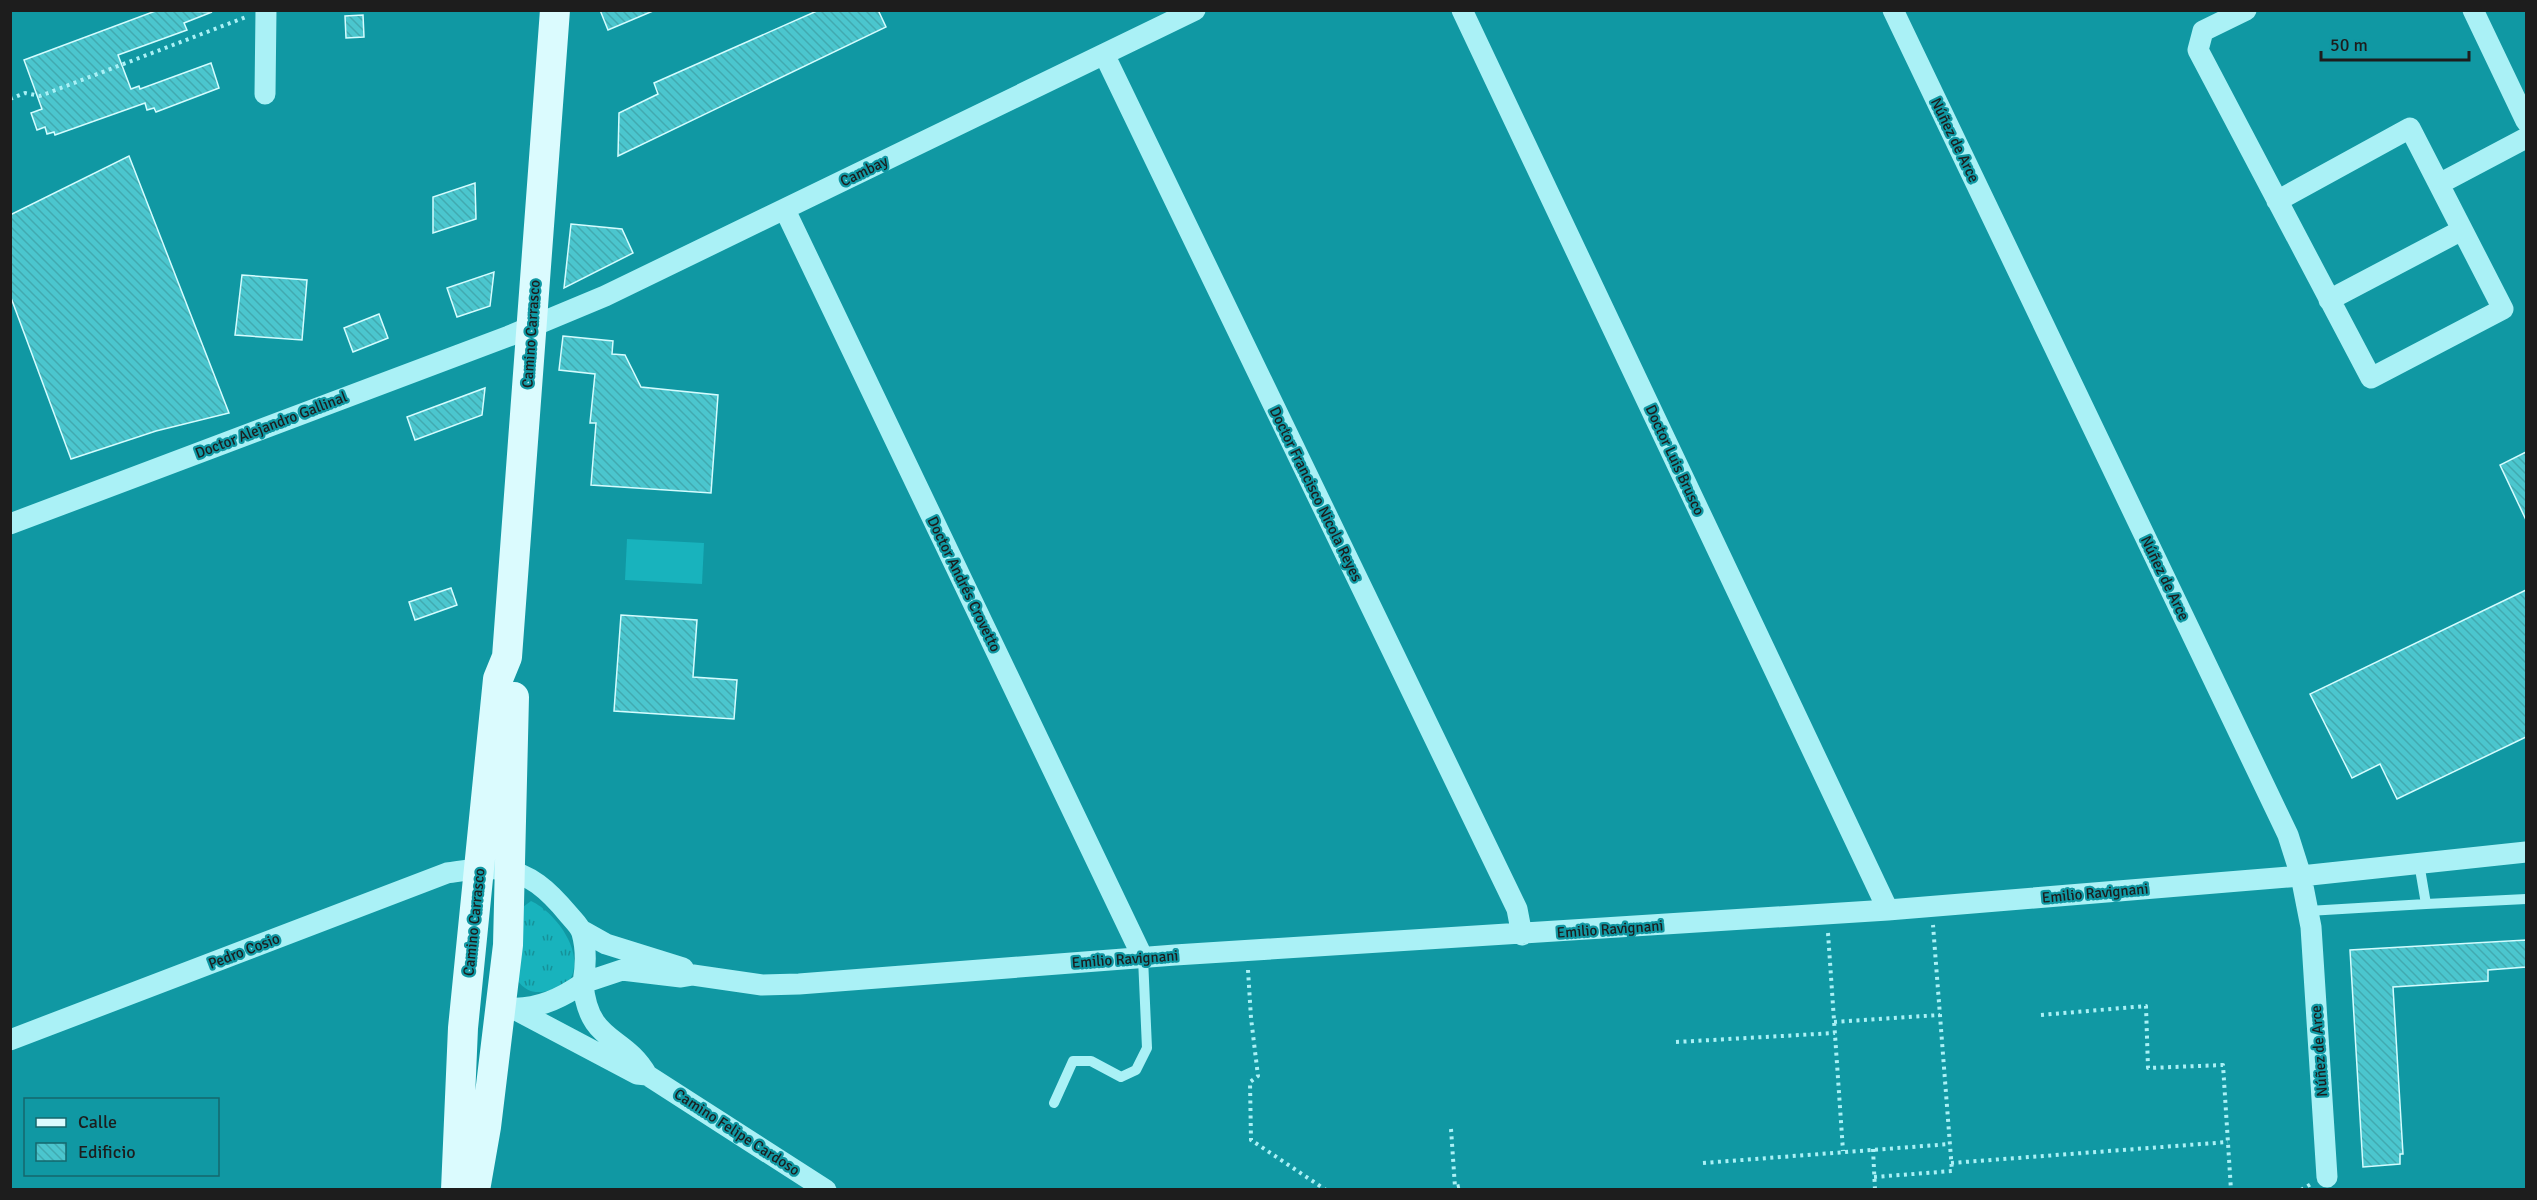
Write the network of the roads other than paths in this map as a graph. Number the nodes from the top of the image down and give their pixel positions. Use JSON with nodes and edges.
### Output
{"nodes":[{"id":1,"x":555,"y":10,"type":"edge"},
{"id":2,"x":1195,"y":10,"type":"edge"},
{"id":3,"x":1462,"y":10,"type":"edge"},
{"id":4,"x":1893,"y":10,"type":"edge"},
{"id":5,"x":2246,"y":10,"type":"edge"},
{"id":6,"x":2473,"y":10,"type":"edge"},
{"id":7,"x":261,"y":12,"type":"edge"},
{"id":8,"x":1104,"y":54,"type":"junction"},
{"id":9,"x":265,"y":94,"type":"dead end"},
{"id":10,"x":2526,"y":121,"type":"edge"},
{"id":11,"x":2526,"y":138,"type":"edge"},
{"id":12,"x":2439,"y":184,"type":"junction"},
{"id":13,"x":2277,"y":201,"type":"junction"},
{"id":14,"x":785,"y":210,"type":"junction"},
{"id":15,"x":2462,"y":231,"type":"junction"},
{"id":16,"x":2330,"y":300,"type":"junction"},
{"id":17,"x":531,"y":326,"type":"junction"},
{"id":18,"x":10,"y":524,"type":"edge"},
{"id":19,"x":507,"y":657,"type":"junction"},
{"id":20,"x":2526,"y":852,"type":"edge"},
{"id":21,"x":2419,"y":863,"type":"junction"},
{"id":22,"x":480,"y":869,"type":"junction"},
{"id":23,"x":511,"y":871,"type":"junction"},
{"id":24,"x":2301,"y":876,"type":"junction"},
{"id":25,"x":2526,"y":899,"type":"edge"},
{"id":26,"x":2426,"y":904,"type":"junction"},
{"id":27,"x":1888,"y":910,"type":"junction"},
{"id":28,"x":2308,"y":911,"type":"junction"},
{"id":29,"x":581,"y":930,"type":"junction"},
{"id":30,"x":1522,"y":935,"type":"junction"},
{"id":31,"x":1143,"y":958,"type":"junction"},
{"id":32,"x":693,"y":975,"type":"junction"},
{"id":33,"x":583,"y":983,"type":"junction"},
{"id":34,"x":509,"y":1008,"type":"junction"},
{"id":35,"x":10,"y":1040,"type":"edge"},
{"id":36,"x":647,"y":1075,"type":"junction"},
{"id":37,"x":1054,"y":1103,"type":"dead end"},
{"id":38,"x":2327,"y":1177,"type":"dead end"},
{"id":39,"x":456,"y":1190,"type":"edge"},
{"id":40,"x":475,"y":1190,"type":"edge"},
{"id":41,"x":826,"y":1190,"type":"edge"}],
"edges":[{"from":1,"to":17,"type":"main road","name":"Camino Carrasco"},
{"from":2,"to":8,"type":"street","name":"Cambay"},
{"from":3,"to":27,"type":"street","name":"Doctor Luis Brusco"},
{"from":4,"to":24,"type":"street","name":"Núñez de Arce"},
{"from":5,"to":13,"type":"street"},
{"from":6,"to":10,"type":"street"},
{"from":7,"to":9,"type":"street"},
{"from":8,"to":14,"type":"street","name":"Cambay"},
{"from":8,"to":30,"type":"street","name":"Doctor Francisco Nicola Reyes"},
{"from":11,"to":12,"type":"street"},
{"from":12,"to":13,"type":"street"},
{"from":12,"to":15,"type":"street"},
{"from":13,"to":16,"type":"street"},
{"from":14,"to":17,"type":"street","name":"Cambay"},
{"from":14,"to":31,"type":"street","name":"Doctor Andrés Crovetto"},
{"from":15,"to":16,"type":"street"},
{"from":15,"to":16,"type":"street"},
{"from":17,"to":18,"type":"street","name":"Doctor Alejandro Gallinal"},
{"from":17,"to":19,"type":"main road","name":"Camino Carrasco"},
{"from":19,"to":22,"type":"main road","name":"Camino Carrasco"},
{"from":19,"to":23,"type":"main road","name":"Camino Carrasco"},
{"from":20,"to":21,"type":"street","name":"Emilio Ravignani"},
{"from":21,"to":24,"type":"street","name":"Emilio Ravignani"},
{"from":21,"to":26,"type":"lane"},
{"from":22,"to":23,"type":"street","name":"Emilio Ravignani"},
{"from":22,"to":34,"type":"main road"},
{"from":22,"to":35,"type":"street","name":"Pedro Cosio"},
{"from":22,"to":39,"type":"main road","name":"Camino Carrasco"},
{"from":23,"to":29,"type":"street","name":"Emilio Ravignani"},
{"from":23,"to":34,"type":"main road","name":"Camino Carrasco"},
{"from":24,"to":27,"type":"street","name":"Emilio Ravignani"},
{"from":24,"to":28,"type":"street","name":"Núñez de Arce"},
{"from":25,"to":26,"type":"lane"},
{"from":26,"to":28,"type":"lane"},
{"from":27,"to":30,"type":"street","name":"Emilio Ravignani"},
{"from":28,"to":38,"type":"street","name":"Núñez de Arce"},
{"from":29,"to":32,"type":"street","name":"Emilio Ravignani"},
{"from":29,"to":33,"type":"street","name":"Emilio Ravignani"},
{"from":30,"to":31,"type":"street","name":"Emilio Ravignani"},
{"from":31,"to":32,"type":"street","name":"Emilio Ravignani"},
{"from":31,"to":37,"type":"lane"},
{"from":32,"to":33,"type":"street","name":"Emilio Ravignani"},
{"from":33,"to":34,"type":"street","name":"Emilio Ravignani"},
{"from":33,"to":36,"type":"street","name":"Camino Felipe Cardoso"},
{"from":34,"to":36,"type":"street","name":"Camino Felipe Cardoso"},
{"from":34,"to":40,"type":"main road","name":"Camino Carrasco"},
{"from":36,"to":41,"type":"street","name":"Camino Felipe Cardoso"}]}
